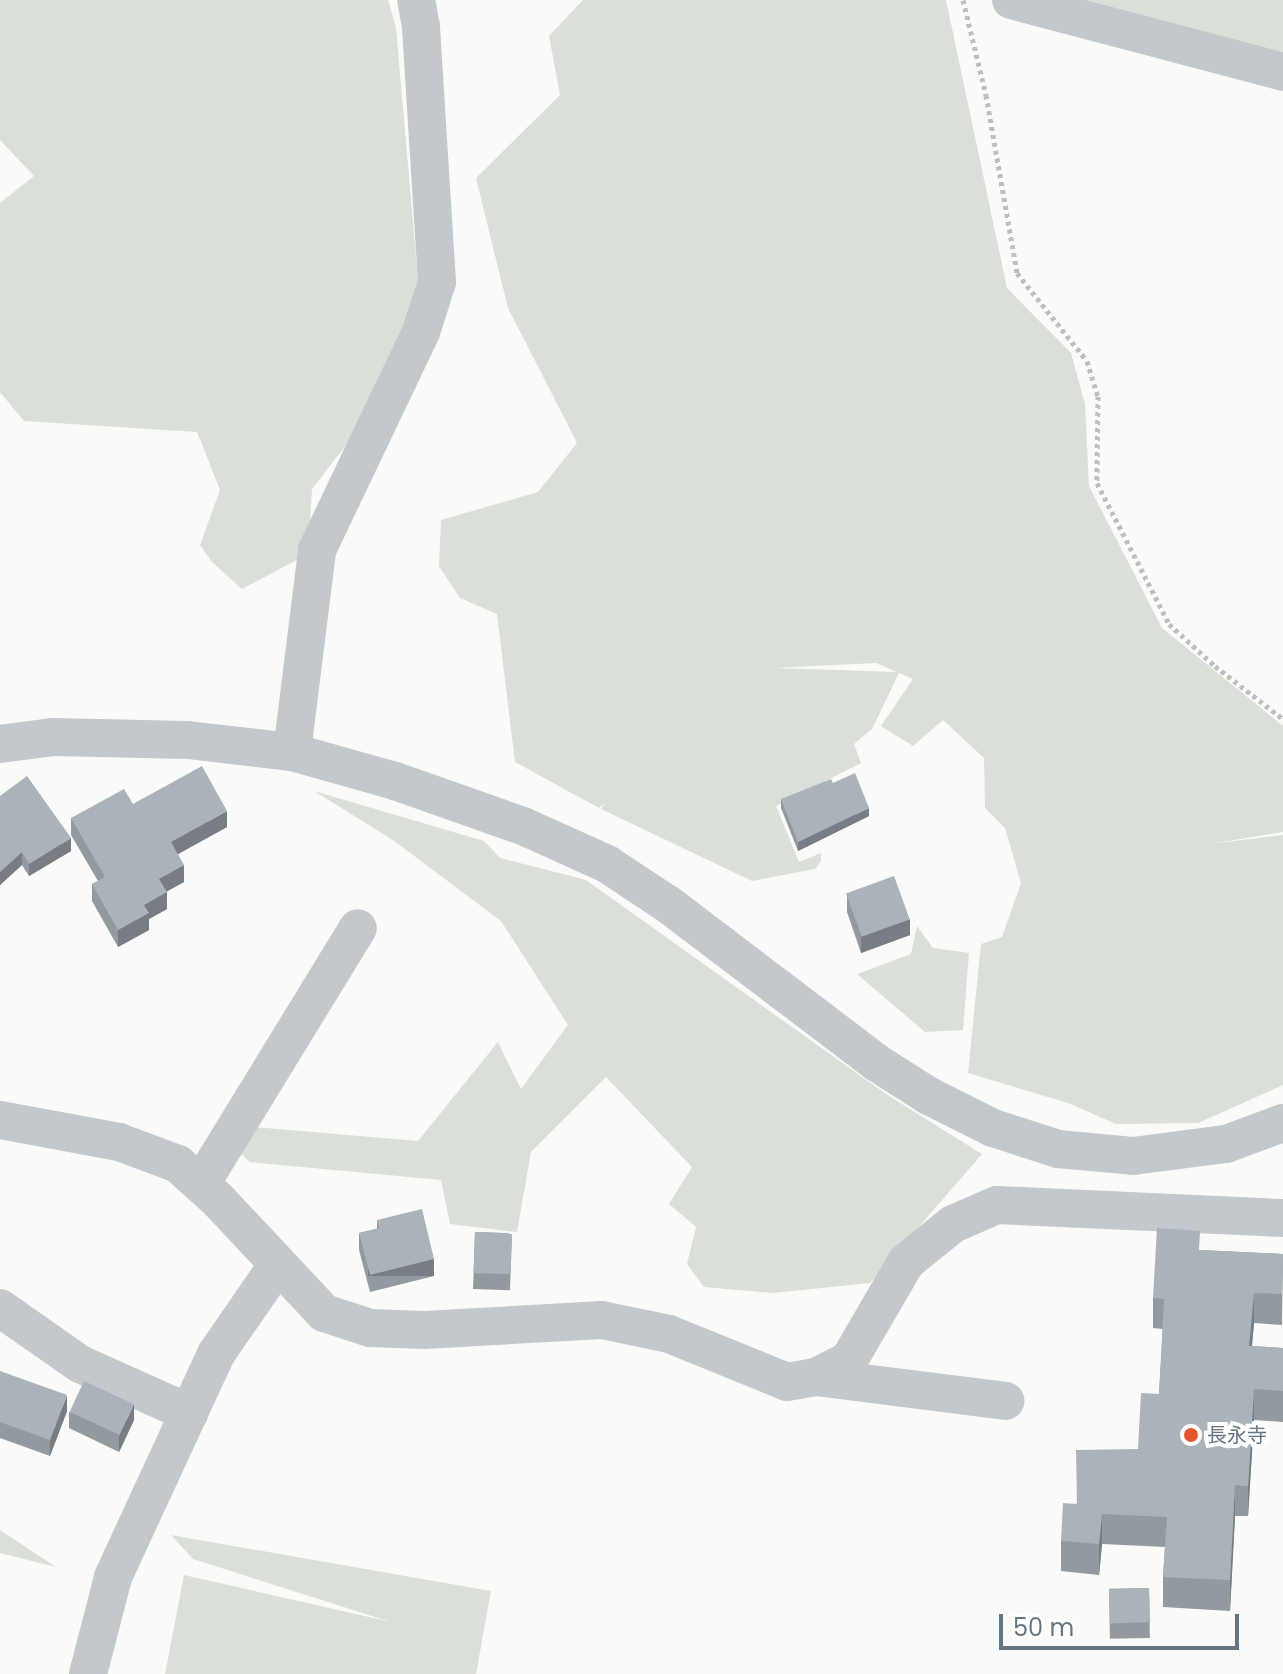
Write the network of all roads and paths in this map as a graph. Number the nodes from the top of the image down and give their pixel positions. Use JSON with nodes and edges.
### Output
{"nodes":[{"id":1,"x":416,"y":0,"type":"edge"},
{"id":2,"x":963,"y":0,"type":"edge"},
{"id":3,"x":1011,"y":0,"type":"edge"},
{"id":4,"x":1283,"y":72,"type":"edge"},
{"id":5,"x":1283,"y":719,"type":"edge"},
{"id":6,"x":0,"y":744,"type":"edge"},
{"id":7,"x":292,"y":752,"type":"junction"},
{"id":8,"x":358,"y":928,"type":"dead end"},
{"id":9,"x":0,"y":1120,"type":"edge"},
{"id":10,"x":1283,"y":1123,"type":"edge"},
{"id":11,"x":201,"y":1184,"type":"junction"},
{"id":12,"x":1283,"y":1218,"type":"edge"},
{"id":13,"x":278,"y":1264,"type":"junction"},
{"id":14,"x":0,"y":1308,"type":"edge"},
{"id":15,"x":816,"y":1377,"type":"junction"},
{"id":16,"x":1005,"y":1401,"type":"dead end"},
{"id":17,"x":189,"y":1413,"type":"junction"},
{"id":18,"x":88,"y":1674,"type":"edge"}],
"edges":[{"from":1,"to":7,"type":"street"},
{"from":2,"to":5,"type":"path"},
{"from":3,"to":4,"type":"street"},
{"from":6,"to":7,"type":"street"},
{"from":7,"to":10,"type":"street"},
{"from":8,"to":11,"type":"street"},
{"from":9,"to":11,"type":"street"},
{"from":11,"to":13,"type":"street"},
{"from":12,"to":15,"type":"street"},
{"from":13,"to":15,"type":"street"},
{"from":13,"to":17,"type":"street"},
{"from":14,"to":17,"type":"street"},
{"from":15,"to":16,"type":"street"},
{"from":17,"to":18,"type":"street"}]}
